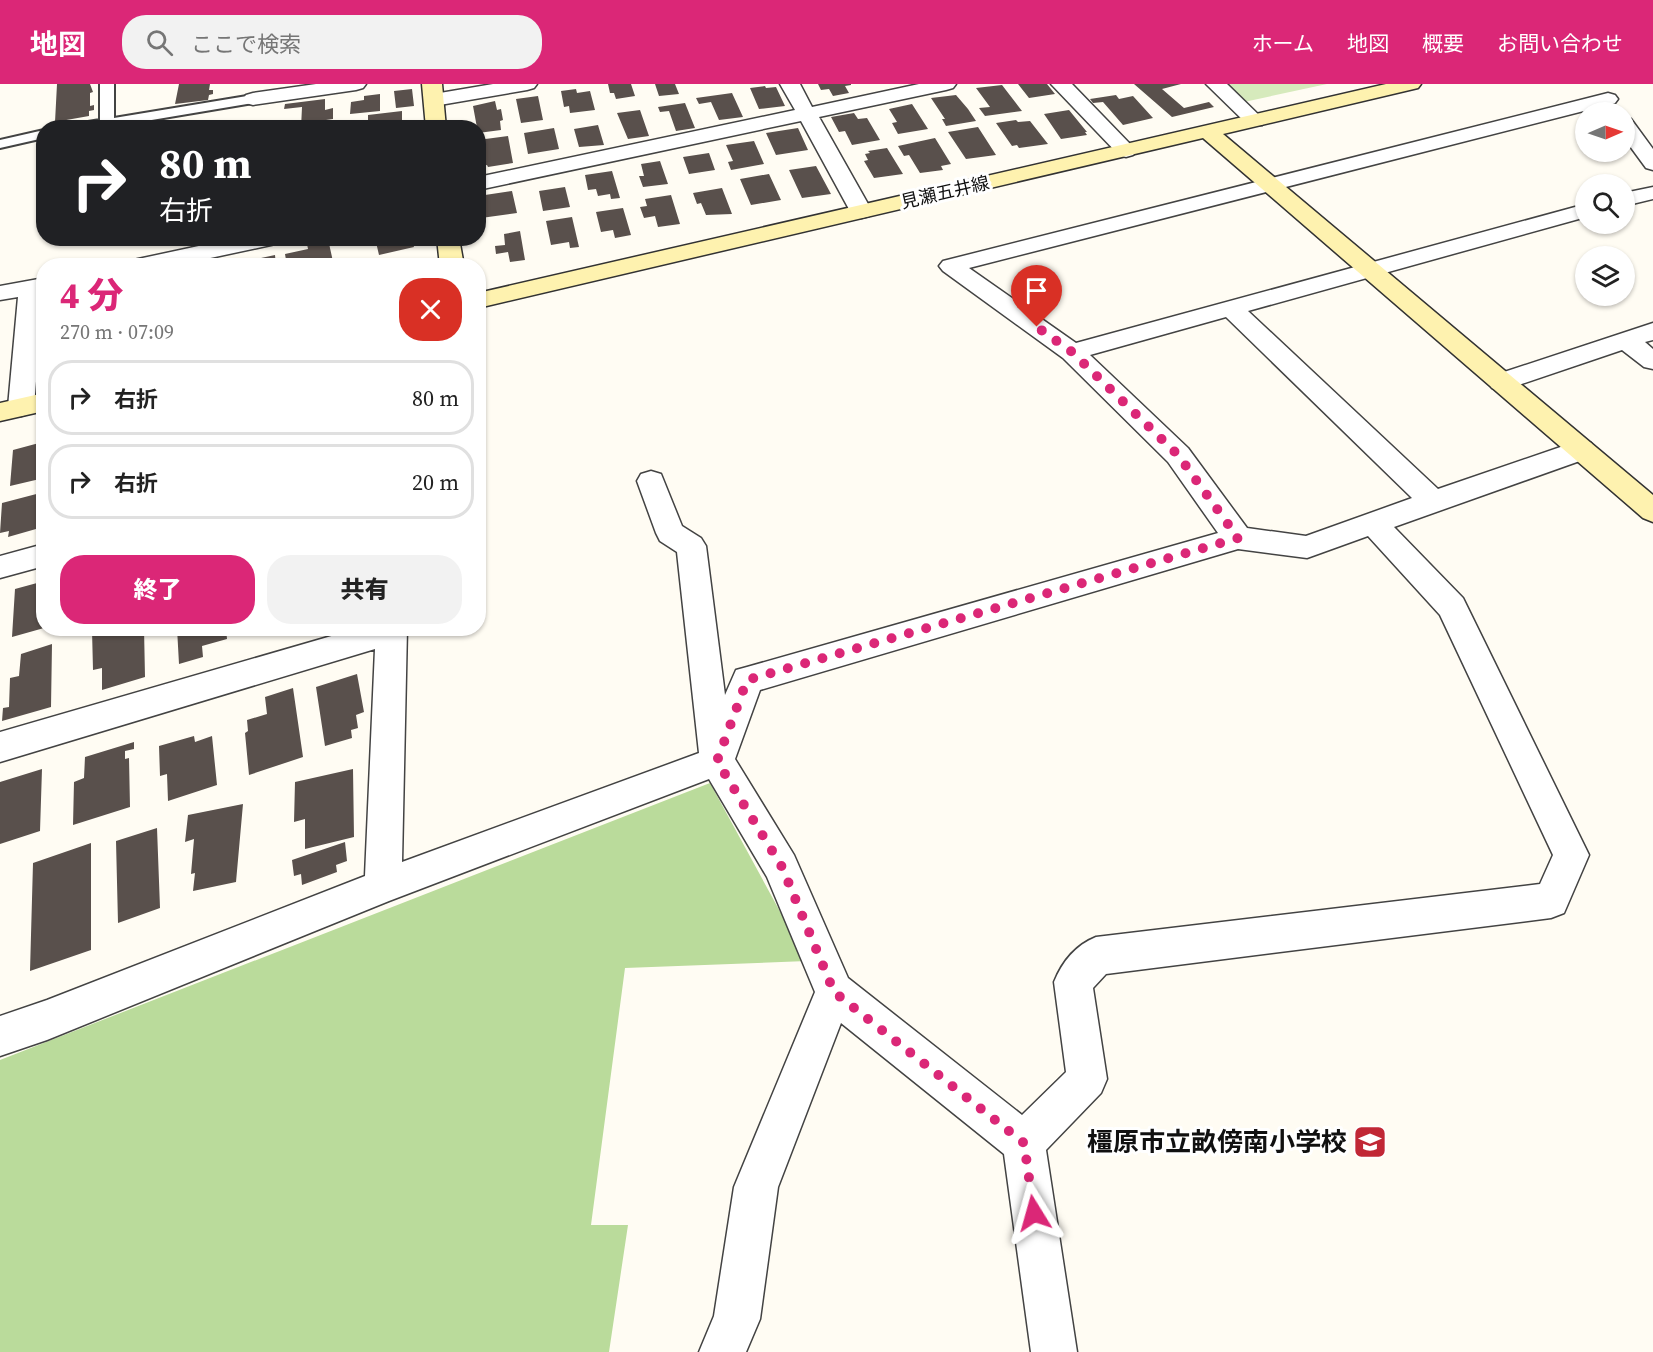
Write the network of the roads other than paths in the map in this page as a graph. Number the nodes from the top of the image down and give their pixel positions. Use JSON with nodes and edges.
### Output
{"nodes":[{"id":1,"x":107,"y":84,"type":"edge"},
{"id":2,"x":356,"y":84,"type":"edge"},
{"id":3,"x":527,"y":84,"type":"edge"},
{"id":4,"x":790,"y":84,"type":"edge"},
{"id":5,"x":1060,"y":84,"type":"edge"},
{"id":6,"x":1216,"y":84,"type":"edge"},
{"id":7,"x":1411,"y":84,"type":"edge"},
{"id":8,"x":936,"y":85,"type":"edge"},
{"id":9,"x":433,"y":92,"type":"edge"},
{"id":10,"x":1607,"y":98,"type":"edge"},
{"id":11,"x":253,"y":100,"type":"edge"},
{"id":12,"x":808,"y":114,"type":"junction"},
{"id":13,"x":107,"y":120,"type":"edge"},
{"id":14,"x":120,"y":120,"type":"edge"},
{"id":15,"x":435,"y":120,"type":"edge"},
{"id":16,"x":1255,"y":121,"type":"junction"},
{"id":17,"x":1208,"y":132,"type":"junction"},
{"id":18,"x":36,"y":136,"type":"edge"},
{"id":19,"x":1635,"y":139,"type":"edge"},
{"id":20,"x":0,"y":144,"type":"edge"},
{"id":21,"x":1126,"y":151,"type":"junction"},
{"id":22,"x":1653,"y":164,"type":"edge"},
{"id":23,"x":486,"y":182,"type":"edge"},
{"id":24,"x":1271,"y":186,"type":"junction"},
{"id":25,"x":1653,"y":193,"type":"edge"},
{"id":26,"x":1635,"y":197,"type":"edge"},
{"id":27,"x":861,"y":211,"type":"junction"},
{"id":28,"x":1575,"y":213,"type":"edge"},
{"id":29,"x":224,"y":246,"type":"edge"},
{"id":30,"x":172,"y":258,"type":"edge"},
{"id":31,"x":1371,"y":269,"type":"junction"},
{"id":32,"x":36,"y":286,"type":"edge"},
{"id":33,"x":0,"y":293,"type":"edge"},
{"id":34,"x":36,"y":294,"type":"edge"},
{"id":35,"x":486,"y":298,"type":"edge"},
{"id":36,"x":1230,"y":308,"type":"junction"},
{"id":37,"x":1653,"y":331,"type":"edge"},
{"id":38,"x":1625,"y":340,"type":"junction"},
{"id":39,"x":1072,"y":352,"type":"junction"},
{"id":40,"x":1653,"y":361,"type":"edge"},
{"id":41,"x":1501,"y":382,"type":"junction"},
{"id":42,"x":22,"y":407,"type":"edge"},
{"id":43,"x":1581,"y":450,"type":"junction"},
{"id":44,"x":651,"y":481,"type":"dead end"},
{"id":45,"x":1433,"y":501,"type":"junction"},
{"id":46,"x":1653,"y":511,"type":"edge"},
{"id":47,"x":1372,"y":522,"type":"junction"},
{"id":48,"x":1238,"y":538,"type":"junction"},
{"id":49,"x":36,"y":557,"type":"edge"},
{"id":50,"x":0,"y":567,"type":"edge"},
{"id":51,"x":371,"y":636,"type":"edge"},
{"id":52,"x":391,"y":636,"type":"edge"},
{"id":53,"x":0,"y":747,"type":"edge"},
{"id":54,"x":717,"y":761,"type":"junction"},
{"id":55,"x":383,"y":886,"type":"junction"},
{"id":56,"x":834,"y":992,"type":"junction"},
{"id":57,"x":0,"y":1036,"type":"edge"},
{"id":58,"x":1024,"y":1143,"type":"junction"},
{"id":59,"x":722,"y":1352,"type":"edge"},
{"id":60,"x":1054,"y":1352,"type":"edge"}],
"edges":[{"from":1,"to":13,"type":"lane"},
{"from":2,"to":11,"type":"street"},
{"from":3,"to":9,"type":"street"},
{"from":4,"to":12,"type":"street"},
{"from":5,"to":21,"type":"street"},
{"from":6,"to":16,"type":"street"},
{"from":7,"to":16,"type":"main road","name":"見瀬五井線"},
{"from":8,"to":12,"type":"street"},
{"from":9,"to":15,"type":"main road"},
{"from":10,"to":24,"type":"street"},
{"from":11,"to":14,"type":"lane"},
{"from":12,"to":23,"type":"street"},
{"from":12,"to":27,"type":"street"},
{"from":16,"to":17,"type":"main road","name":"見瀬五井線"},
{"from":17,"to":21,"type":"main road","name":"見瀬五井線"},
{"from":17,"to":24,"type":"main road"},
{"from":18,"to":20,"type":"lane"},
{"from":19,"to":22,"type":"street"},
{"from":21,"to":27,"type":"main road","name":"見瀬五井線"},
{"from":24,"to":31,"type":"main road"},
{"from":24,"to":39,"type":"street"},
{"from":25,"to":26,"type":"street"},
{"from":27,"to":35,"type":"main road","name":"見瀬五井線"},
{"from":28,"to":31,"type":"street"},
{"from":29,"to":30,"type":"street"},
{"from":31,"to":36,"type":"street"},
{"from":31,"to":41,"type":"main road"},
{"from":32,"to":33,"type":"street"},
{"from":34,"to":42,"type":"street"},
{"from":36,"to":39,"type":"street"},
{"from":36,"to":45,"type":"street"},
{"from":37,"to":38,"type":"street"},
{"from":38,"to":40,"type":"street"},
{"from":38,"to":41,"type":"street"},
{"from":39,"to":48,"type":"street"},
{"from":41,"to":43,"type":"main road"},
{"from":43,"to":45,"type":"street"},
{"from":43,"to":46,"type":"main road"},
{"from":44,"to":54,"type":"street"},
{"from":45,"to":47,"type":"street"},
{"from":47,"to":48,"type":"street"},
{"from":47,"to":58,"type":"street"},
{"from":48,"to":54,"type":"street"},
{"from":49,"to":50,"type":"street"},
{"from":51,"to":53,"type":"street"},
{"from":52,"to":55,"type":"street"},
{"from":54,"to":55,"type":"street"},
{"from":54,"to":56,"type":"street"},
{"from":55,"to":57,"type":"street"},
{"from":56,"to":58,"type":"street"},
{"from":56,"to":59,"type":"street"},
{"from":58,"to":60,"type":"street"}]}
